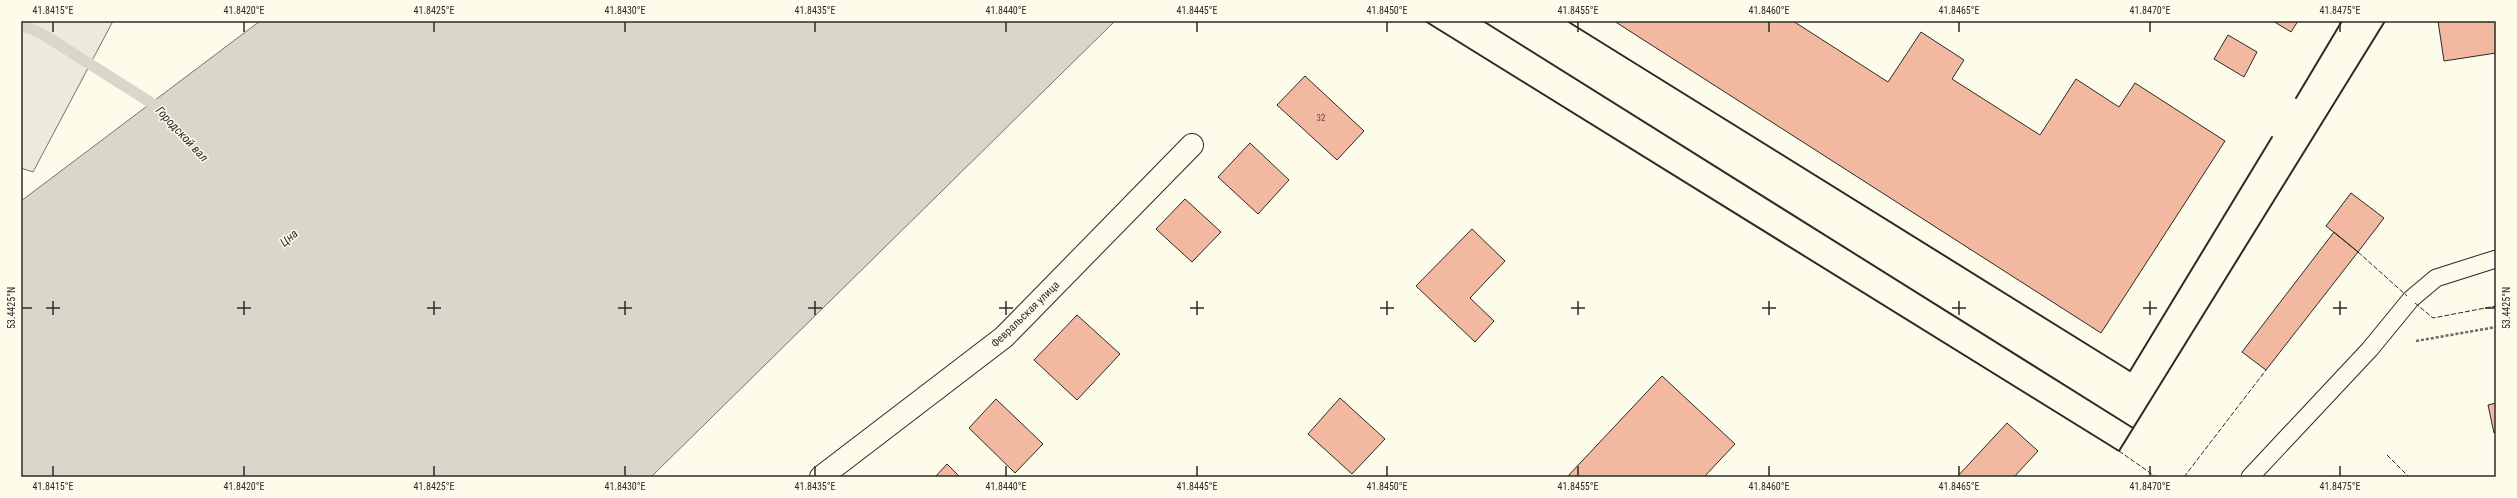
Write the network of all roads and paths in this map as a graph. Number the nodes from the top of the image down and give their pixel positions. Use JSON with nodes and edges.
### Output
{"nodes":[{"id":1,"x":1192,"y":145,"type":"dead end"},
{"id":2,"x":2496,"y":259,"type":"edge"},
{"id":3,"x":2496,"y":327,"type":"edge"},
{"id":4,"x":2370,"y":349,"type":"junction"},
{"id":5,"x":821,"y":477,"type":"edge"},
{"id":6,"x":2250,"y":477,"type":"edge"}],
"edges":[{"from":1,"to":5,"type":"street","name":"Февральская улица"},
{"from":2,"to":4,"type":"lane"},
{"from":3,"to":4,"type":"path"},
{"from":4,"to":6,"type":"lane"}]}
